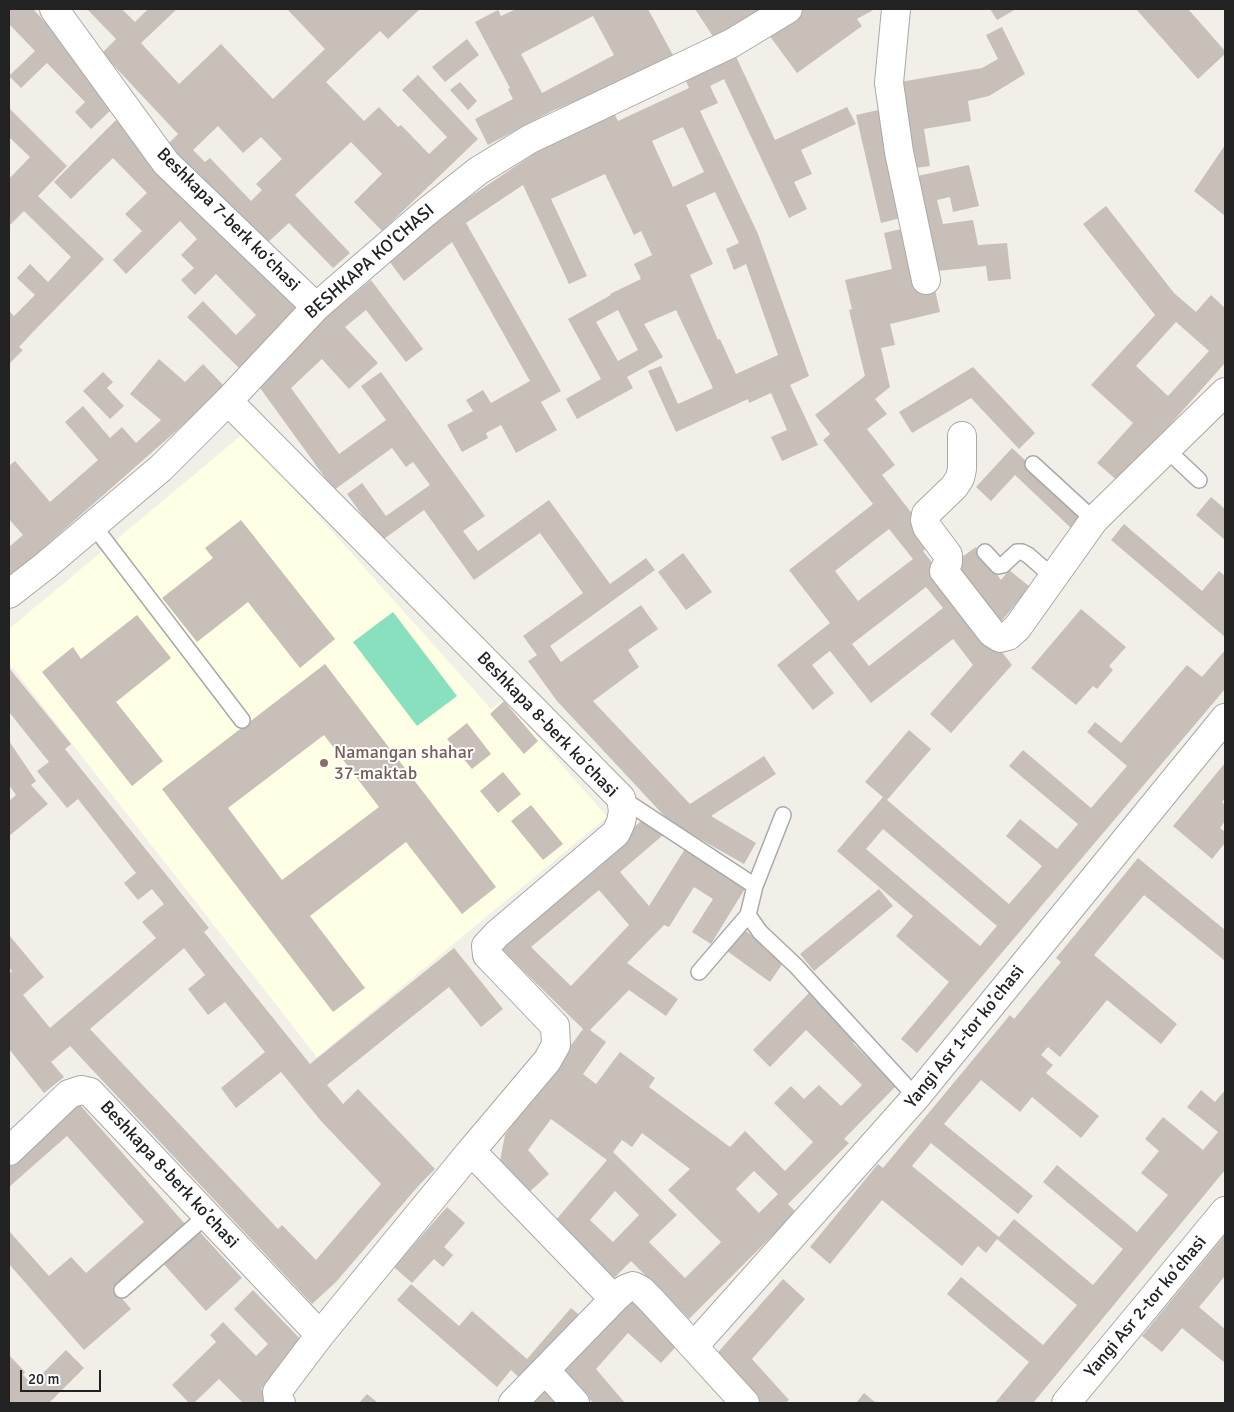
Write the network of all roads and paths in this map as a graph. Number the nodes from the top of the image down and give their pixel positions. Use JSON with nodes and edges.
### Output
{"nodes":[{"id":1,"x":54,"y":9,"type":"edge"},
{"id":2,"x":788,"y":9,"type":"edge"},
{"id":3,"x":896,"y":9,"type":"edge"},
{"id":4,"x":926,"y":280,"type":"dead end"},
{"id":5,"x":316,"y":307,"type":"junction"},
{"id":6,"x":1225,"y":392,"type":"edge"},
{"id":7,"x":228,"y":400,"type":"junction"},
{"id":8,"x":962,"y":436,"type":"dead end"},
{"id":9,"x":1166,"y":449,"type":"junction"},
{"id":10,"x":1033,"y":464,"type":"dead end"},
{"id":11,"x":1199,"y":480,"type":"dead end"},
{"id":12,"x":1094,"y":520,"type":"junction"},
{"id":13,"x":93,"y":525,"type":"junction"},
{"id":14,"x":985,"y":552,"type":"dead end"},
{"id":15,"x":1053,"y":577,"type":"junction"},
{"id":16,"x":9,"y":594,"type":"edge"},
{"id":17,"x":1225,"y":718,"type":"edge"},
{"id":18,"x":242,"y":720,"type":"dead end"},
{"id":19,"x":621,"y":798,"type":"junction"},
{"id":20,"x":784,"y":815,"type":"dead end"},
{"id":21,"x":756,"y":886,"type":"junction"},
{"id":22,"x":748,"y":915,"type":"junction"},
{"id":23,"x":699,"y":972,"type":"dead end"},
{"id":24,"x":916,"y":1097,"type":"junction"},
{"id":25,"x":471,"y":1151,"type":"junction"},
{"id":26,"x":9,"y":1152,"type":"edge"},
{"id":27,"x":1225,"y":1211,"type":"edge"},
{"id":28,"x":207,"y":1215,"type":"junction"},
{"id":29,"x":122,"y":1290,"type":"dead end"},
{"id":30,"x":614,"y":1299,"type":"junction"},
{"id":31,"x":320,"y":1335,"type":"junction"},
{"id":32,"x":694,"y":1346,"type":"junction"},
{"id":33,"x":545,"y":1370,"type":"junction"},
{"id":34,"x":281,"y":1403,"type":"edge"},
{"id":35,"x":513,"y":1403,"type":"edge"},
{"id":36,"x":575,"y":1403,"type":"edge"},
{"id":37,"x":745,"y":1403,"type":"edge"},
{"id":38,"x":1066,"y":1403,"type":"edge"}],
"edges":[{"from":1,"to":5,"type":"street","name":"Beshkapa 7-berk koʻchasi"},
{"from":2,"to":5,"type":"street","name":"BESHKAPA KO'CHASI"},
{"from":3,"to":4,"type":"street"},
{"from":5,"to":7,"type":"street","name":"BESHKAPA KO'CHASI"},
{"from":6,"to":9,"type":"street"},
{"from":7,"to":13,"type":"street","name":"BESHKAPA KO'CHASI"},
{"from":7,"to":19,"type":"street","name":"Beshkapa 8-berk koʼchasi"},
{"from":8,"to":15,"type":"street"},
{"from":9,"to":11,"type":"lane"},
{"from":9,"to":12,"type":"street"},
{"from":10,"to":12,"type":"lane"},
{"from":12,"to":15,"type":"street"},
{"from":13,"to":16,"type":"street","name":"BESHKAPA KO'CHASI"},
{"from":13,"to":18,"type":"lane"},
{"from":14,"to":15,"type":"lane"},
{"from":17,"to":24,"type":"street","name":"Yangi Asr 1-tor koʼchasi"},
{"from":19,"to":21,"type":"lane"},
{"from":19,"to":25,"type":"street","name":"Beshkapa 8-berk koʼchasi"},
{"from":20,"to":21,"type":"lane"},
{"from":21,"to":22,"type":"lane"},
{"from":22,"to":23,"type":"lane"},
{"from":22,"to":24,"type":"lane"},
{"from":24,"to":32,"type":"street","name":"Yangi Asr 1-tor koʼchasi"},
{"from":25,"to":30,"type":"street"},
{"from":25,"to":31,"type":"street","name":"Beshkapa 8-berk koʼchasi"},
{"from":26,"to":28,"type":"street","name":"Beshkapa 8-berk koʼchasi"},
{"from":27,"to":38,"type":"street","name":"Yangi Asr 2-tor koʼchasi"},
{"from":28,"to":29,"type":"lane"},
{"from":28,"to":31,"type":"street","name":"Beshkapa 8-berk koʼchasi"},
{"from":30,"to":32,"type":"street"},
{"from":30,"to":33,"type":"street"},
{"from":31,"to":34,"type":"street","name":"Beshkapa 8-berk koʼchasi"},
{"from":32,"to":37,"type":"street"},
{"from":33,"to":35,"type":"street"},
{"from":33,"to":36,"type":"street"}]}
